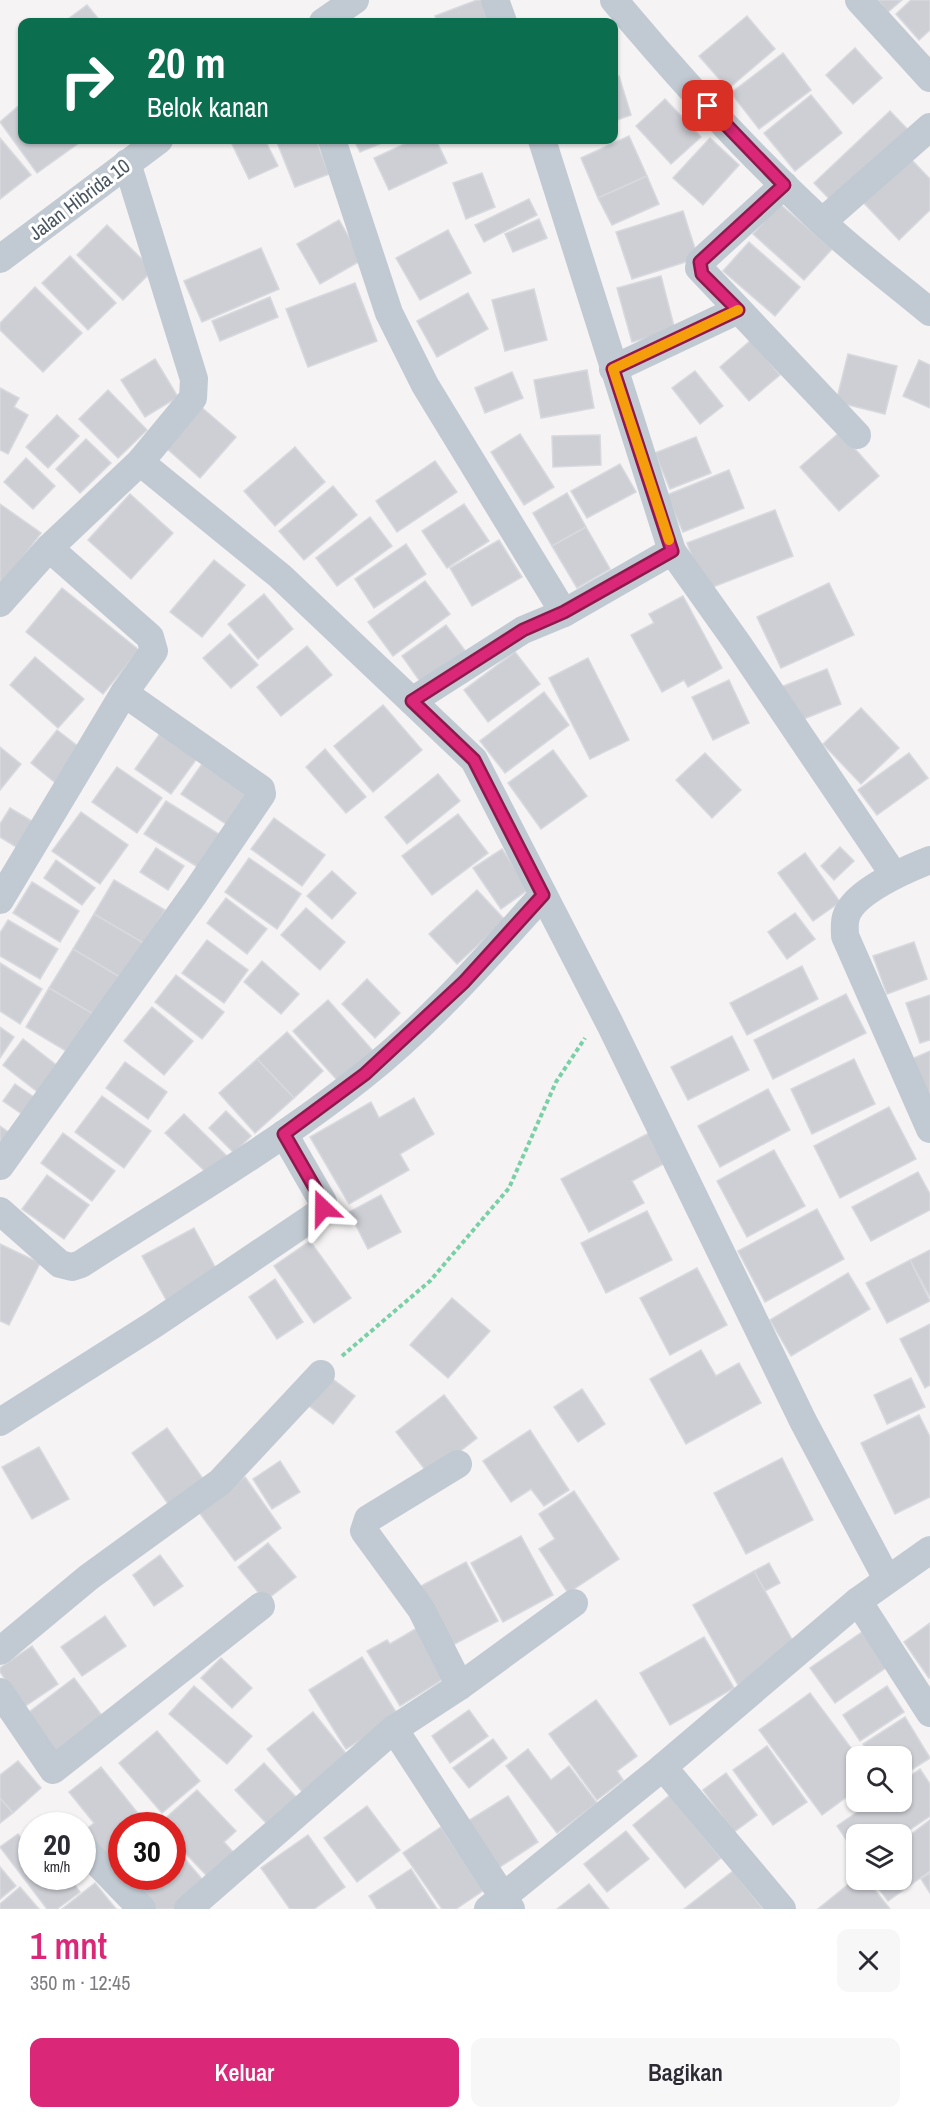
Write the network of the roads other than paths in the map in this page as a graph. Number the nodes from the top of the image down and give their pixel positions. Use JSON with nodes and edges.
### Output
{"nodes":[{"id":1,"x":355,"y":0,"type":"edge"},
{"id":2,"x":495,"y":0,"type":"edge"},
{"id":3,"x":614,"y":0,"type":"edge"},
{"id":4,"x":859,"y":0,"type":"edge"},
{"id":5,"x":329,"y":18,"type":"edge"},
{"id":6,"x":502,"y":18,"type":"edge"},
{"id":7,"x":930,"y":78,"type":"edge"},
{"id":8,"x":930,"y":127,"type":"edge"},
{"id":9,"x":153,"y":144,"type":"edge"},
{"id":10,"x":333,"y":144,"type":"edge"},
{"id":11,"x":543,"y":144,"type":"edge"},
{"id":12,"x":127,"y":163,"type":"junction"},
{"id":13,"x":784,"y":185,"type":"junction"},
{"id":14,"x":822,"y":222,"type":"junction"},
{"id":15,"x":0,"y":258,"type":"edge"},
{"id":16,"x":738,"y":310,"type":"junction"},
{"id":17,"x":930,"y":312,"type":"edge"},
{"id":18,"x":613,"y":369,"type":"junction"},
{"id":19,"x":857,"y":435,"type":"dead end"},
{"id":20,"x":140,"y":462,"type":"junction"},
{"id":21,"x":49,"y":548,"type":"junction"},
{"id":22,"x":672,"y":551,"type":"junction"},
{"id":23,"x":0,"y":603,"type":"edge"},
{"id":24,"x":564,"y":612,"type":"junction"},
{"id":25,"x":124,"y":693,"type":"junction"},
{"id":26,"x":412,"y":701,"type":"junction"},
{"id":27,"x":930,"y":861,"type":"edge"},
{"id":28,"x":894,"y":875,"type":"junction"},
{"id":29,"x":543,"y":895,"type":"junction"},
{"id":30,"x":0,"y":900,"type":"edge"},
{"id":31,"x":930,"y":1129,"type":"edge"},
{"id":32,"x":284,"y":1134,"type":"junction"},
{"id":33,"x":0,"y":1166,"type":"edge"},
{"id":34,"x":0,"y":1211,"type":"edge"},
{"id":35,"x":321,"y":1374,"type":"road end"},
{"id":36,"x":0,"y":1422,"type":"edge"},
{"id":37,"x":458,"y":1464,"type":"dead end"},
{"id":38,"x":930,"y":1550,"type":"edge"},
{"id":39,"x":887,"y":1580,"type":"junction"},
{"id":40,"x":858,"y":1600,"type":"junction"},
{"id":41,"x":574,"y":1603,"type":"dead end"},
{"id":42,"x":261,"y":1606,"type":"dead end"},
{"id":43,"x":0,"y":1651,"type":"edge"},
{"id":44,"x":460,"y":1686,"type":"junction"},
{"id":45,"x":0,"y":1692,"type":"edge"},
{"id":46,"x":930,"y":1713,"type":"edge"},
{"id":47,"x":394,"y":1729,"type":"junction"},
{"id":48,"x":663,"y":1767,"type":"junction"},
{"id":49,"x":96,"y":1861,"type":"edge"},
{"id":50,"x":500,"y":1905,"type":"edge"},
{"id":51,"x":142,"y":1909,"type":"edge"},
{"id":52,"x":188,"y":1909,"type":"edge"},
{"id":53,"x":782,"y":1909,"type":"edge"}],
"edges":[{"from":1,"to":5,"type":"street"},
{"from":2,"to":6,"type":"street"},
{"from":3,"to":13,"type":"street"},
{"from":4,"to":7,"type":"street"},
{"from":8,"to":14,"type":"street"},
{"from":9,"to":12,"type":"street","name":"Jalan Hibrida 10"},
{"from":10,"to":24,"type":"street"},
{"from":11,"to":18,"type":"street"},
{"from":12,"to":15,"type":"street","name":"Jalan Hibrida 10"},
{"from":12,"to":20,"type":"street"},
{"from":13,"to":14,"type":"street"},
{"from":13,"to":16,"type":"street"},
{"from":14,"to":17,"type":"street"},
{"from":16,"to":18,"type":"street"},
{"from":16,"to":19,"type":"street"},
{"from":18,"to":22,"type":"street"},
{"from":20,"to":21,"type":"street"},
{"from":20,"to":26,"type":"street"},
{"from":21,"to":23,"type":"street"},
{"from":21,"to":25,"type":"street"},
{"from":22,"to":24,"type":"street"},
{"from":22,"to":28,"type":"street"},
{"from":24,"to":26,"type":"street"},
{"from":25,"to":30,"type":"street"},
{"from":25,"to":33,"type":"street"},
{"from":26,"to":29,"type":"street"},
{"from":27,"to":28,"type":"street"},
{"from":28,"to":31,"type":"street"},
{"from":29,"to":32,"type":"street"},
{"from":29,"to":39,"type":"street"},
{"from":32,"to":34,"type":"street"},
{"from":32,"to":36,"type":"street"},
{"from":35,"to":43,"type":"street"},
{"from":37,"to":44,"type":"street"},
{"from":38,"to":39,"type":"street"},
{"from":39,"to":40,"type":"street"},
{"from":40,"to":46,"type":"street"},
{"from":40,"to":48,"type":"street"},
{"from":41,"to":44,"type":"street"},
{"from":42,"to":45,"type":"street"},
{"from":44,"to":47,"type":"street"},
{"from":47,"to":50,"type":"street"},
{"from":47,"to":52,"type":"street"},
{"from":48,"to":50,"type":"street"},
{"from":48,"to":53,"type":"street"},
{"from":49,"to":51,"type":"street"}]}
